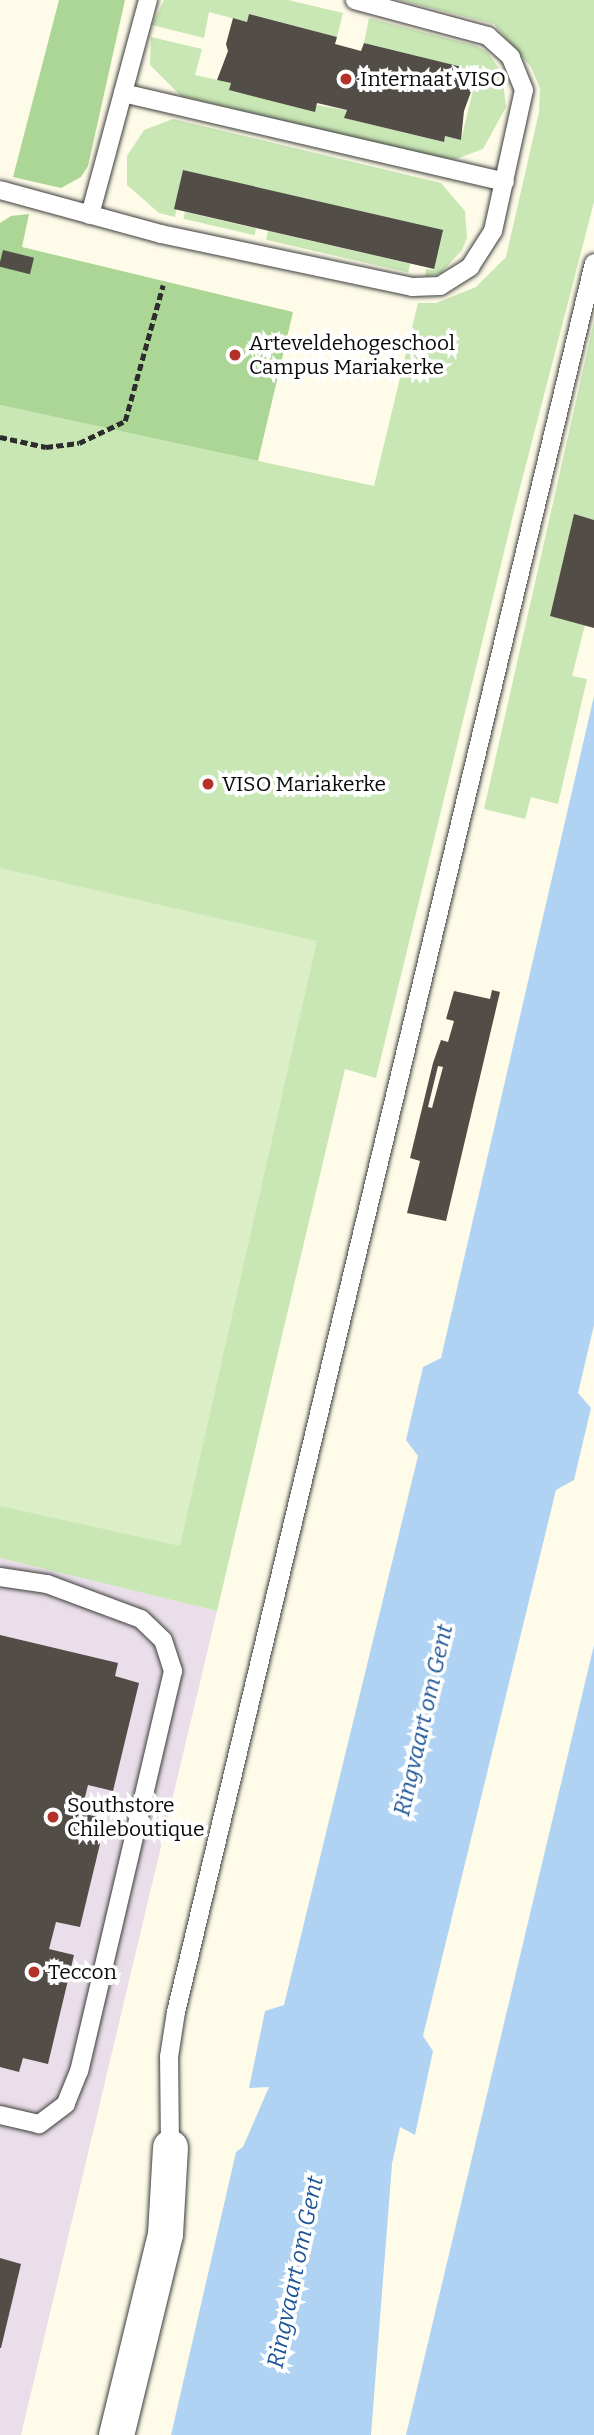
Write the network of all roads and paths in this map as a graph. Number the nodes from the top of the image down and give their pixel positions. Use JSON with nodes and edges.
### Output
{"nodes":[{"id":1,"x":148,"y":0,"type":"edge"},
{"id":2,"x":355,"y":0,"type":"edge"},
{"id":3,"x":123,"y":93,"type":"junction"},
{"id":4,"x":505,"y":183,"type":"junction"},
{"id":5,"x":0,"y":190,"type":"edge"},
{"id":6,"x":90,"y":215,"type":"junction"},
{"id":7,"x":594,"y":263,"type":"edge"},
{"id":8,"x":163,"y":285,"type":"dead end"},
{"id":9,"x":0,"y":437,"type":"edge"},
{"id":10,"x":0,"y":1577,"type":"edge"},
{"id":11,"x":0,"y":2115,"type":"edge"},
{"id":12,"x":170,"y":2147,"type":"joint"},
{"id":13,"x":116,"y":2435,"type":"edge"}],
"edges":[{"from":1,"to":3,"type":"lane"},
{"from":2,"to":4,"type":"lane"},
{"from":3,"to":4,"type":"lane"},
{"from":3,"to":6,"type":"lane"},
{"from":4,"to":6,"type":"lane"},
{"from":5,"to":6,"type":"lane"},
{"from":7,"to":12,"type":"lane"},
{"from":8,"to":9,"type":"path"},
{"from":10,"to":11,"type":"lane"},
{"from":12,"to":13,"type":"street"}]}
